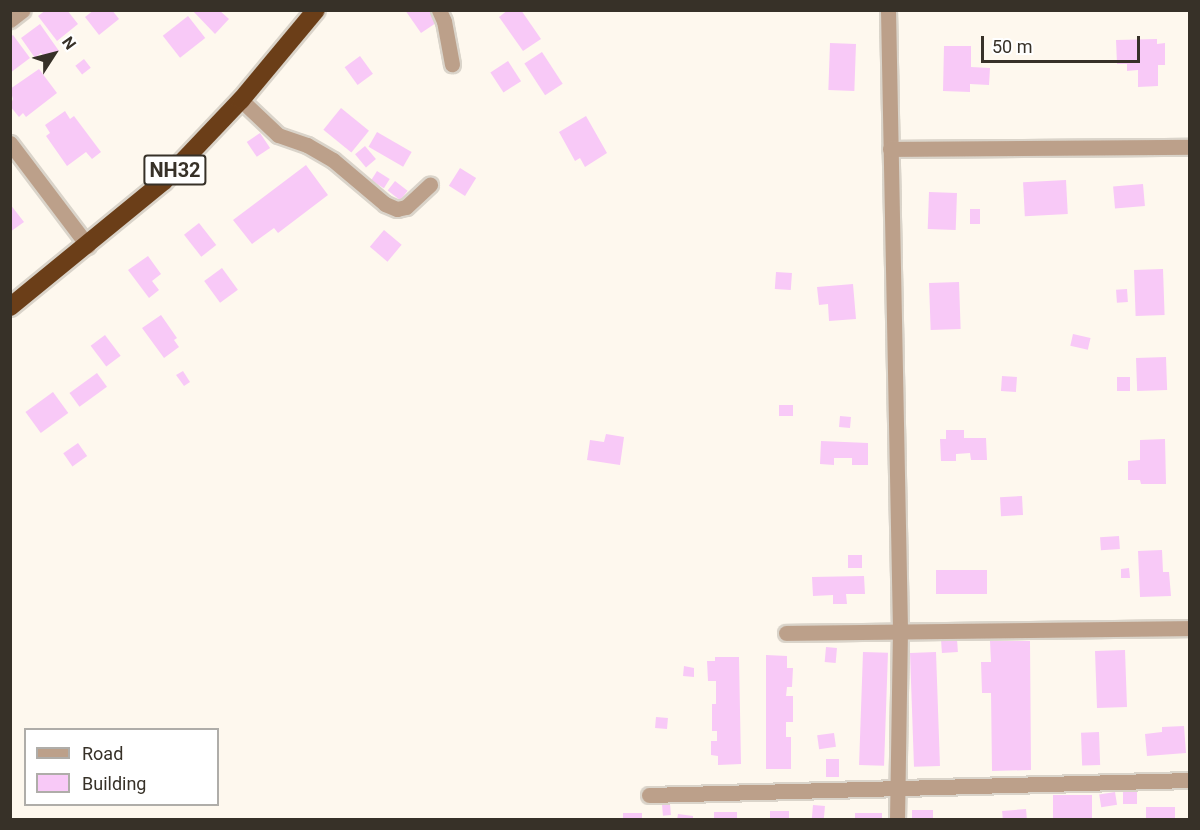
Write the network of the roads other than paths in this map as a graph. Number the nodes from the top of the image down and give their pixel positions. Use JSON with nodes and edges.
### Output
{"nodes":[{"id":1,"x":23,"y":10,"type":"edge"},
{"id":2,"x":316,"y":10,"type":"edge"},
{"id":3,"x":440,"y":10,"type":"edge"},
{"id":4,"x":888,"y":10,"type":"edge"},
{"id":5,"x":10,"y":20,"type":"edge"},
{"id":6,"x":452,"y":64,"type":"dead end"},
{"id":7,"x":241,"y":100,"type":"junction"},
{"id":8,"x":10,"y":143,"type":"edge"},
{"id":9,"x":1190,"y":147,"type":"edge"},
{"id":10,"x":890,"y":149,"type":"junction"},
{"id":11,"x":430,"y":185,"type":"dead end"},
{"id":12,"x":88,"y":246,"type":"junction"},
{"id":13,"x":10,"y":306,"type":"edge"},
{"id":14,"x":1190,"y":628,"type":"edge"},
{"id":15,"x":900,"y":629,"type":"junction"},
{"id":16,"x":786,"y":633,"type":"dead end"},
{"id":17,"x":1190,"y":780,"type":"edge"},
{"id":18,"x":898,"y":789,"type":"junction"},
{"id":19,"x":649,"y":795,"type":"dead end"},
{"id":20,"x":897,"y":819,"type":"edge"}],
"edges":[{"from":1,"to":5,"type":"street"},
{"from":2,"to":7,"type":"highway","number":"NH32"},
{"from":3,"to":6,"type":"street"},
{"from":4,"to":10,"type":"street"},
{"from":7,"to":11,"type":"street"},
{"from":7,"to":12,"type":"highway","number":"NH32"},
{"from":8,"to":12,"type":"street"},
{"from":9,"to":10,"type":"street"},
{"from":10,"to":15,"type":"street"},
{"from":12,"to":13,"type":"highway","number":"NH32"},
{"from":14,"to":15,"type":"street"},
{"from":15,"to":16,"type":"street"},
{"from":15,"to":18,"type":"street"},
{"from":17,"to":18,"type":"street"},
{"from":18,"to":19,"type":"street"},
{"from":18,"to":20,"type":"street"}]}
